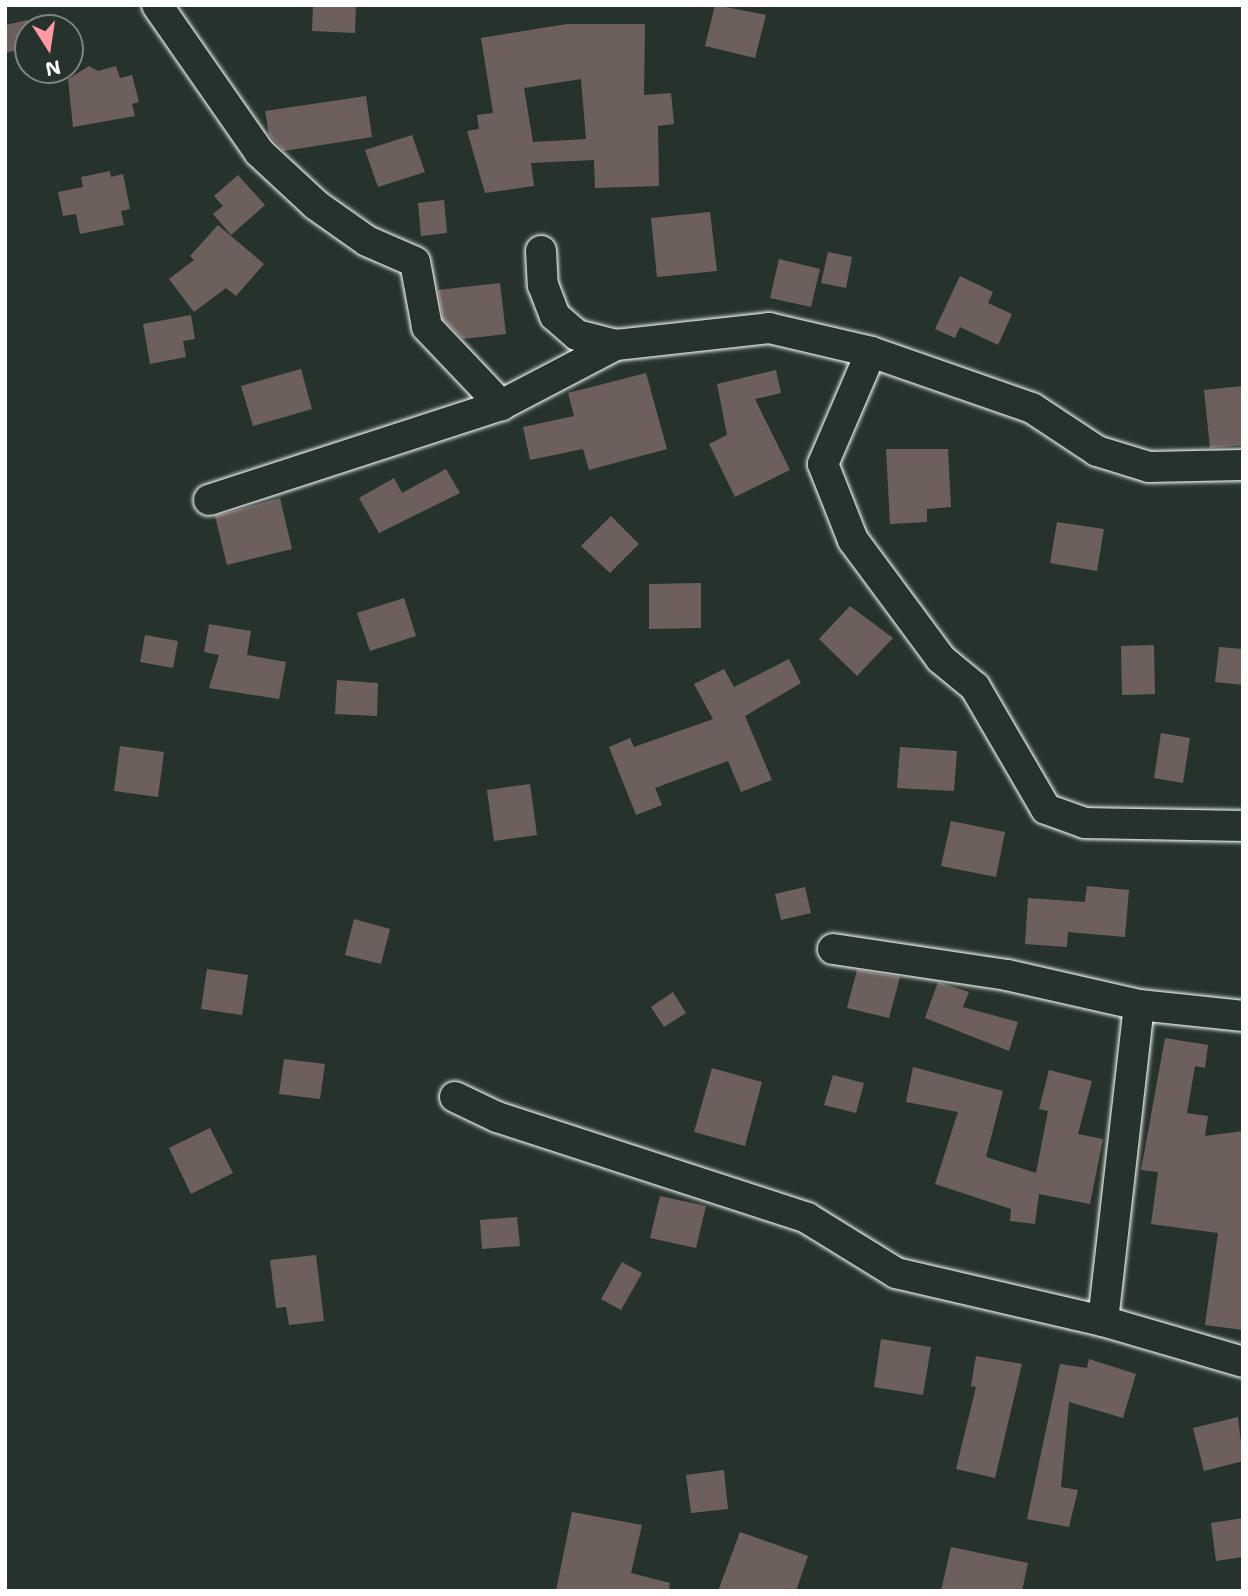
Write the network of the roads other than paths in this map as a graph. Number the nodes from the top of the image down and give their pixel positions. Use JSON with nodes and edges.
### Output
{"nodes":[{"id":1,"x":157,"y":5,"type":"edge"},
{"id":2,"x":541,"y":251,"type":"dead end"},
{"id":3,"x":616,"y":345,"type":"junction"},
{"id":4,"x":872,"y":352,"type":"junction"},
{"id":5,"x":501,"y":405,"type":"junction"},
{"id":6,"x":1243,"y":466,"type":"edge"},
{"id":7,"x":209,"y":500,"type":"dead end"},
{"id":8,"x":1243,"y":826,"type":"edge"},
{"id":9,"x":833,"y":949,"type":"dead end"},
{"id":10,"x":1139,"y":1005,"type":"junction"},
{"id":11,"x":1243,"y":1016,"type":"edge"},
{"id":12,"x":455,"y":1097,"type":"dead end"},
{"id":13,"x":1103,"y":1321,"type":"junction"},
{"id":14,"x":1243,"y":1363,"type":"edge"}],
"edges":[{"from":1,"to":5,"type":"street"},
{"from":2,"to":3,"type":"street"},
{"from":3,"to":4,"type":"street"},
{"from":3,"to":5,"type":"street"},
{"from":4,"to":6,"type":"street"},
{"from":4,"to":8,"type":"street"},
{"from":5,"to":7,"type":"street"},
{"from":9,"to":10,"type":"street"},
{"from":10,"to":11,"type":"street"},
{"from":10,"to":13,"type":"street"},
{"from":12,"to":13,"type":"street"},
{"from":13,"to":14,"type":"street"}]}
